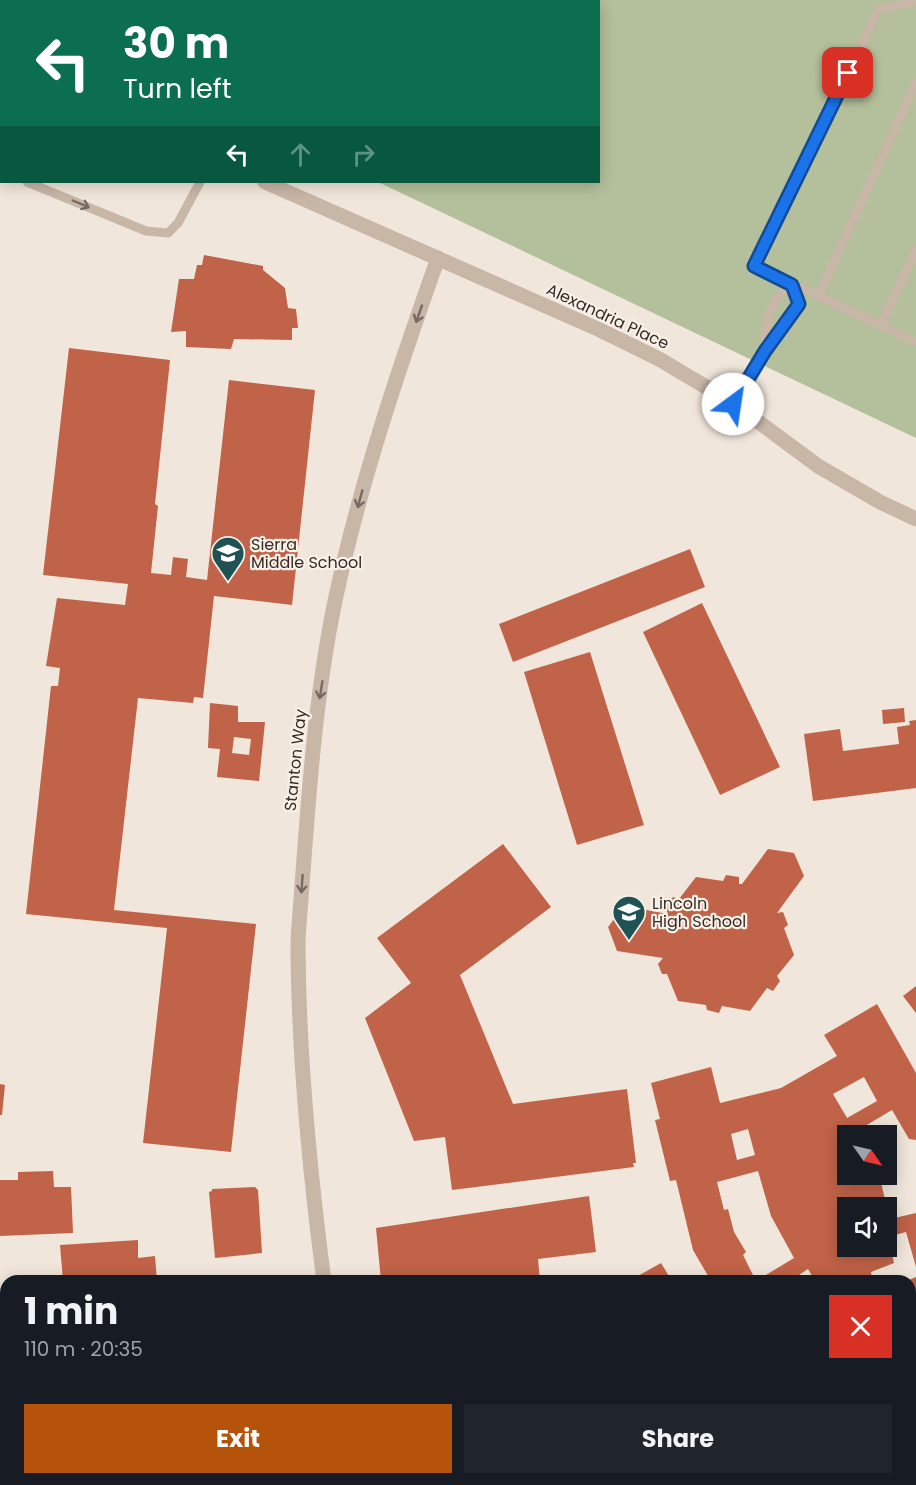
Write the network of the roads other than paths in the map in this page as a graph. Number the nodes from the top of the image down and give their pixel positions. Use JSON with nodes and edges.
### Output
{"nodes":[{"id":1,"x":916,"y":2,"type":"edge"},
{"id":2,"x":879,"y":4,"type":"edge"},
{"id":3,"x":916,"y":83,"type":"edge"},
{"id":4,"x":29,"y":183,"type":"edge"},
{"id":5,"x":199,"y":183,"type":"edge"},
{"id":6,"x":267,"y":183,"type":"edge"},
{"id":7,"x":916,"y":250,"type":"edge"},
{"id":8,"x":438,"y":258,"type":"junction"},
{"id":9,"x":792,"y":285,"type":"junction"},
{"id":10,"x":818,"y":297,"type":"junction"},
{"id":11,"x":881,"y":326,"type":"junction"},
{"id":12,"x":916,"y":342,"type":"edge"},
{"id":13,"x":765,"y":351,"type":"junction"},
{"id":14,"x":733,"y":404,"type":"junction"},
{"id":15,"x":916,"y":519,"type":"edge"},
{"id":16,"x":323,"y":1275,"type":"edge"}],
"edges":[{"from":1,"to":2,"type":"lane"},
{"from":2,"to":9,"type":"lane"},
{"from":3,"to":10,"type":"lane"},
{"from":4,"to":5,"type":"lane","one_way":true},
{"from":6,"to":8,"type":"street","name":"Alexandria Place"},
{"from":7,"to":11,"type":"lane"},
{"from":8,"to":14,"type":"street","name":"Alexandria Place"},
{"from":8,"to":16,"type":"street","name":"Stanton Way","one_way":true},
{"from":9,"to":10,"type":"lane"},
{"from":9,"to":13,"type":"lane"},
{"from":9,"to":13,"type":"lane"},
{"from":10,"to":11,"type":"lane"},
{"from":11,"to":12,"type":"lane"},
{"from":13,"to":14,"type":"lane"},
{"from":14,"to":15,"type":"street","name":"Alexandria Place"}]}
